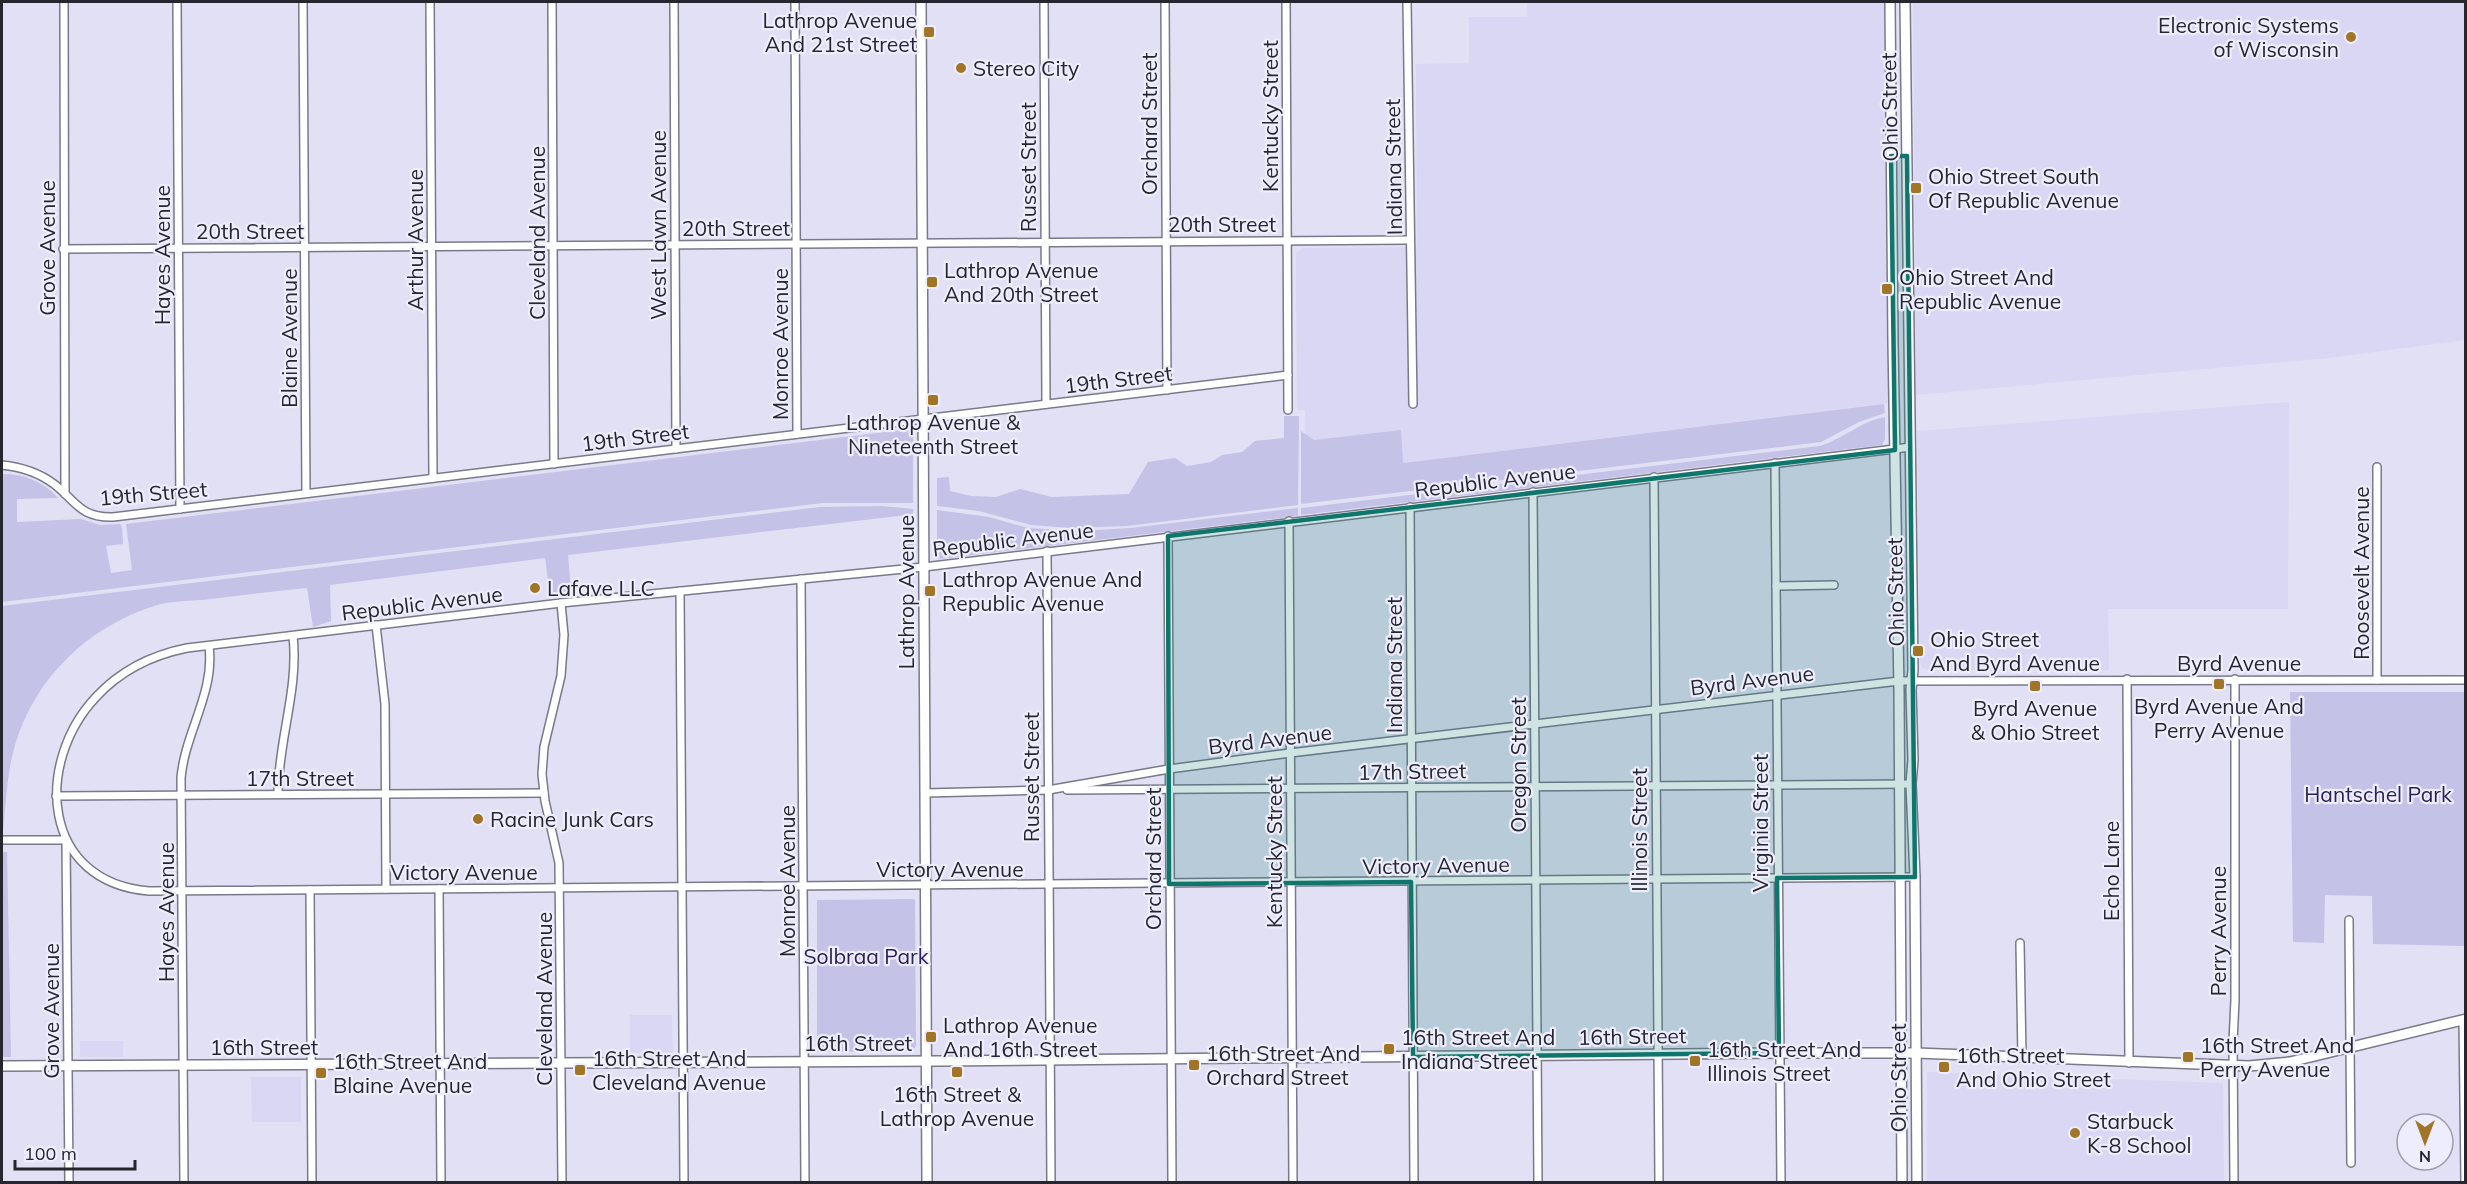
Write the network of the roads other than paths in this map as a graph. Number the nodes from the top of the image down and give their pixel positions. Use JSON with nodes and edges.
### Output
{"nodes":[{"id":1,"x":64,"y":2,"type":"edge"},
{"id":2,"x":177,"y":2,"type":"edge"},
{"id":3,"x":303,"y":2,"type":"edge"},
{"id":4,"x":430,"y":2,"type":"edge"},
{"id":5,"x":552,"y":2,"type":"edge"},
{"id":6,"x":674,"y":2,"type":"edge"},
{"id":7,"x":795,"y":2,"type":"edge"},
{"id":8,"x":921,"y":2,"type":"edge"},
{"id":9,"x":1044,"y":2,"type":"edge"},
{"id":10,"x":1165,"y":2,"type":"edge"},
{"id":11,"x":1286,"y":2,"type":"edge"},
{"id":12,"x":1407,"y":2,"type":"edge"},
{"id":13,"x":1890,"y":2,"type":"edge"},
{"id":14,"x":1905,"y":2,"type":"edge"},
{"id":15,"x":1891,"y":156,"type":"junction"},
{"id":16,"x":1907,"y":156,"type":"junction"},
{"id":17,"x":1287,"y":240,"type":"junction"},
{"id":18,"x":1410,"y":240,"type":"junction"},
{"id":19,"x":1166,"y":241,"type":"junction"},
{"id":20,"x":1045,"y":242,"type":"junction"},
{"id":21,"x":922,"y":243,"type":"junction"},
{"id":22,"x":796,"y":244,"type":"junction"},
{"id":23,"x":553,"y":245,"type":"junction"},
{"id":24,"x":675,"y":245,"type":"junction"},
{"id":25,"x":431,"y":246,"type":"junction"},
{"id":26,"x":305,"y":247,"type":"junction"},
{"id":27,"x":178,"y":248,"type":"junction"},
{"id":28,"x":63,"y":249,"type":"junction"},
{"id":29,"x":1892,"y":310,"type":"junction"},
{"id":30,"x":1909,"y":311,"type":"junction"},
{"id":31,"x":1288,"y":375,"type":"junction"},
{"id":32,"x":1167,"y":390,"type":"junction"},
{"id":33,"x":1046,"y":404,"type":"junction"},
{"id":34,"x":1413,"y":404,"type":"dead end"},
{"id":35,"x":1288,"y":410,"type":"dead end"},
{"id":36,"x":923,"y":419,"type":"junction"},
{"id":37,"x":798,"y":435,"type":"junction"},
{"id":38,"x":1911,"y":447,"type":"junction"},
{"id":39,"x":676,"y":449,"type":"junction"},
{"id":40,"x":1895,"y":450,"type":"junction"},
{"id":41,"x":1775,"y":463,"type":"junction"},
{"id":42,"x":554,"y":464,"type":"junction"},
{"id":43,"x":2,"y":465,"type":"edge"},
{"id":44,"x":2377,"y":467,"type":"dead end"},
{"id":45,"x":1654,"y":477,"type":"junction"},
{"id":46,"x":433,"y":478,"type":"junction"},
{"id":47,"x":1533,"y":492,"type":"junction"},
{"id":48,"x":65,"y":494,"type":"junction"},
{"id":49,"x":306,"y":494,"type":"junction"},
{"id":50,"x":1410,"y":507,"type":"junction"},
{"id":51,"x":180,"y":509,"type":"junction"},
{"id":52,"x":1289,"y":521,"type":"junction"},
{"id":53,"x":1168,"y":536,"type":"junction"},
{"id":54,"x":1047,"y":551,"type":"junction"},
{"id":55,"x":924,"y":567,"type":"junction"},
{"id":56,"x":801,"y":579,"type":"junction"},
{"id":57,"x":1834,"y":585,"type":"dead end"},
{"id":58,"x":1776,"y":586,"type":"junction"},
{"id":59,"x":680,"y":591,"type":"junction"},
{"id":60,"x":561,"y":603,"type":"junction"},
{"id":61,"x":376,"y":626,"type":"junction"},
{"id":62,"x":292,"y":636,"type":"junction"},
{"id":63,"x":209,"y":646,"type":"junction"},
{"id":64,"x":2127,"y":679,"type":"junction"},
{"id":65,"x":2235,"y":679,"type":"junction"},
{"id":66,"x":1912,"y":680,"type":"junction"},
{"id":67,"x":2377,"y":680,"type":"junction"},
{"id":68,"x":2466,"y":680,"type":"edge"},
{"id":69,"x":1899,"y":681,"type":"junction"},
{"id":70,"x":1776,"y":694,"type":"junction"},
{"id":71,"x":1655,"y":709,"type":"junction"},
{"id":72,"x":1534,"y":723,"type":"junction"},
{"id":73,"x":1411,"y":738,"type":"junction"},
{"id":74,"x":1290,"y":753,"type":"junction"},
{"id":75,"x":1169,"y":769,"type":"junction"},
{"id":76,"x":1777,"y":784,"type":"junction"},
{"id":77,"x":1900,"y":784,"type":"junction"},
{"id":78,"x":1911,"y":784,"type":"junction"},
{"id":79,"x":1656,"y":786,"type":"junction"},
{"id":80,"x":1534,"y":787,"type":"junction"},
{"id":81,"x":1411,"y":788,"type":"junction"},
{"id":82,"x":1290,"y":789,"type":"junction"},
{"id":83,"x":1048,"y":790,"type":"junction"},
{"id":84,"x":1169,"y":790,"type":"junction"},
{"id":85,"x":544,"y":793,"type":"junction"},
{"id":86,"x":925,"y":793,"type":"junction"},
{"id":87,"x":278,"y":794,"type":"junction"},
{"id":88,"x":386,"y":794,"type":"junction"},
{"id":89,"x":182,"y":795,"type":"junction"},
{"id":90,"x":56,"y":796,"type":"junction"},
{"id":91,"x":2,"y":840,"type":"edge"},
{"id":92,"x":66,"y":840,"type":"junction"},
{"id":93,"x":1899,"y":877,"type":"junction"},
{"id":94,"x":1915,"y":877,"type":"junction"},
{"id":95,"x":1777,"y":878,"type":"junction"},
{"id":96,"x":1656,"y":879,"type":"junction"},
{"id":97,"x":1535,"y":880,"type":"junction"},
{"id":98,"x":1411,"y":881,"type":"junction"},
{"id":99,"x":1290,"y":883,"type":"junction"},
{"id":100,"x":1169,"y":884,"type":"junction"},
{"id":101,"x":1048,"y":885,"type":"junction"},
{"id":102,"x":925,"y":886,"type":"junction"},
{"id":103,"x":803,"y":887,"type":"junction"},
{"id":104,"x":560,"y":888,"type":"junction"},
{"id":105,"x":682,"y":888,"type":"junction"},
{"id":106,"x":386,"y":889,"type":"junction"},
{"id":107,"x":439,"y":889,"type":"junction"},
{"id":108,"x":182,"y":890,"type":"junction"},
{"id":109,"x":310,"y":890,"type":"junction"},
{"id":110,"x":2349,"y":920,"type":"dead end"},
{"id":111,"x":2020,"y":943,"type":"dead end"},
{"id":112,"x":2464,"y":1019,"type":"edge"},
{"id":113,"x":2350,"y":1047,"type":"junction"},
{"id":114,"x":1779,"y":1053,"type":"junction"},
{"id":115,"x":1900,"y":1053,"type":"junction"},
{"id":116,"x":1916,"y":1053,"type":"junction"},
{"id":117,"x":1658,"y":1054,"type":"junction"},
{"id":118,"x":1537,"y":1055,"type":"junction"},
{"id":119,"x":1413,"y":1057,"type":"junction"},
{"id":120,"x":1292,"y":1058,"type":"junction"},
{"id":121,"x":2022,"y":1058,"type":"junction"},
{"id":122,"x":1171,"y":1059,"type":"junction"},
{"id":123,"x":1050,"y":1060,"type":"junction"},
{"id":124,"x":804,"y":1061,"type":"junction"},
{"id":125,"x":927,"y":1061,"type":"junction"},
{"id":126,"x":683,"y":1062,"type":"junction"},
{"id":127,"x":561,"y":1063,"type":"junction"},
{"id":128,"x":2128,"y":1063,"type":"junction"},
{"id":129,"x":311,"y":1064,"type":"junction"},
{"id":130,"x":440,"y":1064,"type":"junction"},
{"id":131,"x":68,"y":1065,"type":"junction"},
{"id":132,"x":183,"y":1065,"type":"junction"},
{"id":133,"x":2,"y":1066,"type":"edge"},
{"id":134,"x":2233,"y":1066,"type":"junction"},
{"id":135,"x":2465,"y":1150,"type":"edge"},
{"id":136,"x":2351,"y":1163,"type":"dead end"},
{"id":137,"x":69,"y":1182,"type":"edge"},
{"id":138,"x":184,"y":1182,"type":"edge"},
{"id":139,"x":312,"y":1182,"type":"edge"},
{"id":140,"x":441,"y":1182,"type":"edge"},
{"id":141,"x":562,"y":1182,"type":"edge"},
{"id":142,"x":684,"y":1182,"type":"edge"},
{"id":143,"x":805,"y":1182,"type":"edge"},
{"id":144,"x":927,"y":1182,"type":"edge"},
{"id":145,"x":1051,"y":1182,"type":"edge"},
{"id":146,"x":1172,"y":1182,"type":"edge"},
{"id":147,"x":1293,"y":1182,"type":"edge"},
{"id":148,"x":1414,"y":1182,"type":"edge"},
{"id":149,"x":1538,"y":1182,"type":"edge"},
{"id":150,"x":1659,"y":1182,"type":"edge"},
{"id":151,"x":1780,"y":1182,"type":"edge"},
{"id":152,"x":1902,"y":1182,"type":"edge"},
{"id":153,"x":1917,"y":1182,"type":"edge"},
{"id":154,"x":2234,"y":1182,"type":"edge"},
{"id":155,"x":2465,"y":1182,"type":"edge"}],
"edges":[{"from":1,"to":28,"type":"street","name":"Grove Avenue"},
{"from":2,"to":27,"type":"street","name":"Hayes Avenue"},
{"from":3,"to":26,"type":"street","name":"Blaine Avenue"},
{"from":4,"to":25,"type":"street","name":"Arthur Avenue"},
{"from":5,"to":23,"type":"street","name":"Cleveland Avenue"},
{"from":6,"to":24,"type":"street","name":"West Lawn Avenue"},
{"from":7,"to":22,"type":"street","name":"Monroe Avenue"},
{"from":8,"to":21,"type":"street","name":"Lathrop Avenue"},
{"from":9,"to":20,"type":"street","name":"Russet Street"},
{"from":10,"to":19,"type":"street","name":"Orchard Street"},
{"from":11,"to":17,"type":"street","name":"Kentucky Street"},
{"from":12,"to":18,"type":"street","name":"Indiana Street"},
{"from":13,"to":15,"type":"street","name":"Ohio Street"},
{"from":14,"to":16,"type":"street","name":"Ohio Street"},
{"from":15,"to":16,"type":"street"},
{"from":15,"to":29,"type":"street","name":"Ohio Street"},
{"from":16,"to":30,"type":"street","name":"Ohio Street"},
{"from":17,"to":18,"type":"street","name":"20th Street"},
{"from":17,"to":19,"type":"street","name":"20th Street"},
{"from":17,"to":31,"type":"street","name":"Kentucky Street"},
{"from":18,"to":34,"type":"street","name":"Indiana Street"},
{"from":19,"to":20,"type":"street","name":"20th Street"},
{"from":19,"to":32,"type":"street","name":"Orchard Street"},
{"from":20,"to":21,"type":"street","name":"20th Street"},
{"from":20,"to":33,"type":"street","name":"Russet Street"},
{"from":21,"to":22,"type":"street","name":"20th Street"},
{"from":21,"to":36,"type":"street","name":"Lathrop Avenue"},
{"from":22,"to":24,"type":"street","name":"20th Street"},
{"from":22,"to":37,"type":"street","name":"Monroe Avenue"},
{"from":23,"to":24,"type":"street","name":"20th Street"},
{"from":23,"to":25,"type":"street","name":"20th Street"},
{"from":23,"to":42,"type":"street","name":"Cleveland Avenue"},
{"from":24,"to":39,"type":"street","name":"West Lawn Avenue"},
{"from":25,"to":26,"type":"street","name":"20th Street"},
{"from":25,"to":46,"type":"street","name":"Arthur Avenue"},
{"from":26,"to":27,"type":"street","name":"20th Street"},
{"from":26,"to":49,"type":"street","name":"Blaine Avenue"},
{"from":27,"to":28,"type":"street","name":"20th Street"},
{"from":27,"to":51,"type":"street","name":"Hayes Avenue"},
{"from":28,"to":48,"type":"street","name":"Grove Avenue"},
{"from":29,"to":30,"type":"street"},
{"from":29,"to":40,"type":"street","name":"Ohio Street"},
{"from":30,"to":38,"type":"street","name":"Ohio Street"},
{"from":31,"to":32,"type":"street","name":"19th Street"},
{"from":31,"to":35,"type":"street","name":"Kentucky Street"},
{"from":32,"to":33,"type":"street","name":"19th Street"},
{"from":33,"to":36,"type":"street","name":"19th Street"},
{"from":36,"to":37,"type":"street","name":"19th Street"},
{"from":36,"to":55,"type":"street","name":"Lathrop Avenue"},
{"from":37,"to":39,"type":"street","name":"19th Street"},
{"from":38,"to":40,"type":"street","name":"Republic Avenue"},
{"from":38,"to":66,"type":"street","name":"Ohio Street"},
{"from":39,"to":42,"type":"street","name":"19th Street"},
{"from":40,"to":41,"type":"street","name":"Republic Avenue"},
{"from":40,"to":69,"type":"street","name":"Ohio Street"},
{"from":41,"to":45,"type":"street","name":"Republic Avenue"},
{"from":41,"to":58,"type":"street","name":"Virginia Street"},
{"from":42,"to":46,"type":"street","name":"19th Street"},
{"from":43,"to":48,"type":"street","name":"19th Street"},
{"from":44,"to":67,"type":"street","name":"Roosevelt Avenue"},
{"from":45,"to":47,"type":"street","name":"Republic Avenue"},
{"from":45,"to":71,"type":"street","name":"Illinois Street"},
{"from":46,"to":49,"type":"street","name":"19th Street"},
{"from":47,"to":50,"type":"street","name":"Republic Avenue"},
{"from":47,"to":72,"type":"street","name":"Oregon Street"},
{"from":48,"to":51,"type":"street","name":"19th Street"},
{"from":49,"to":51,"type":"street","name":"19th Street"},
{"from":50,"to":52,"type":"street","name":"Republic Avenue"},
{"from":50,"to":73,"type":"street","name":"Indiana Street"},
{"from":52,"to":53,"type":"street","name":"Republic Avenue"},
{"from":52,"to":74,"type":"street","name":"Kentucky Street"},
{"from":53,"to":54,"type":"street","name":"Republic Avenue"},
{"from":53,"to":75,"type":"street","name":"Orchard Street"},
{"from":54,"to":55,"type":"street","name":"Republic Avenue"},
{"from":54,"to":83,"type":"street","name":"Russet Street"},
{"from":55,"to":56,"type":"street","name":"Republic Avenue"},
{"from":55,"to":86,"type":"street","name":"Lathrop Avenue"},
{"from":56,"to":59,"type":"street","name":"Republic Avenue"},
{"from":56,"to":103,"type":"street","name":"Monroe Avenue"},
{"from":57,"to":58,"type":"street"},
{"from":58,"to":70,"type":"street","name":"Virginia Street"},
{"from":59,"to":60,"type":"street","name":"Republic Avenue"},
{"from":59,"to":105,"type":"street"},
{"from":60,"to":61,"type":"street","name":"Republic Avenue"},
{"from":60,"to":85,"type":"street","name":"Cleveland Avenue"},
{"from":61,"to":62,"type":"street","name":"Republic Avenue"},
{"from":61,"to":88,"type":"street"},
{"from":62,"to":63,"type":"street","name":"Republic Avenue"},
{"from":62,"to":87,"type":"street"},
{"from":63,"to":89,"type":"street","name":"Hayes Avenue"},
{"from":63,"to":90,"type":"street","name":"Republic Avenue"},
{"from":64,"to":65,"type":"street","name":"Byrd Avenue"},
{"from":64,"to":66,"type":"street","name":"Byrd Avenue"},
{"from":64,"to":128,"type":"street","name":"Echo Lane"},
{"from":65,"to":67,"type":"street","name":"Byrd Avenue"},
{"from":65,"to":134,"type":"street","name":"Perry Avenue"},
{"from":66,"to":69,"type":"street","name":"Byrd Avenue"},
{"from":66,"to":78,"type":"street","name":"Ohio Street"},
{"from":67,"to":68,"type":"street","name":"Byrd Avenue"},
{"from":69,"to":70,"type":"street","name":"Byrd Avenue"},
{"from":69,"to":77,"type":"street","name":"Ohio Street"},
{"from":70,"to":71,"type":"street","name":"Byrd Avenue"},
{"from":70,"to":76,"type":"street","name":"Virginia Street"},
{"from":71,"to":72,"type":"street","name":"Byrd Avenue"},
{"from":71,"to":79,"type":"street","name":"Illinois Street"},
{"from":72,"to":73,"type":"street","name":"Byrd Avenue"},
{"from":72,"to":80,"type":"street","name":"Oregon Street"},
{"from":73,"to":74,"type":"street","name":"Byrd Avenue"},
{"from":73,"to":81,"type":"street","name":"Indiana Street"},
{"from":74,"to":75,"type":"street","name":"Byrd Avenue"},
{"from":74,"to":82,"type":"street","name":"Kentucky Street"},
{"from":75,"to":83,"type":"street","name":"Byrd Avenue"},
{"from":75,"to":84,"type":"street","name":"Orchard Street"},
{"from":76,"to":77,"type":"street","name":"17th Street"},
{"from":76,"to":79,"type":"street","name":"17th Street"},
{"from":76,"to":95,"type":"street","name":"Virginia Street"},
{"from":77,"to":78,"type":"street","name":"17th Street"},
{"from":77,"to":93,"type":"street","name":"Ohio Street"},
{"from":78,"to":94,"type":"street","name":"Ohio Street"},
{"from":79,"to":80,"type":"street","name":"17th Street"},
{"from":79,"to":96,"type":"street","name":"Illinois Street"},
{"from":80,"to":81,"type":"street","name":"17th Street"},
{"from":80,"to":97,"type":"street","name":"Oregon Street"},
{"from":81,"to":82,"type":"street","name":"17th Street"},
{"from":81,"to":98,"type":"street","name":"Indiana Street"},
{"from":82,"to":84,"type":"street","name":"17th Street"},
{"from":82,"to":99,"type":"street","name":"Kentucky Street"},
{"from":83,"to":84,"type":"street","name":"17th Street"},
{"from":83,"to":86,"type":"street","name":"17th Street"},
{"from":83,"to":101,"type":"street","name":"Russet Street"},
{"from":84,"to":100,"type":"street","name":"Orchard Street"},
{"from":85,"to":88,"type":"street","name":"17th Street"},
{"from":85,"to":104,"type":"street","name":"Cleveland Avenue"},
{"from":86,"to":102,"type":"street","name":"Lathrop Avenue"},
{"from":87,"to":88,"type":"street","name":"17th Street"},
{"from":87,"to":89,"type":"street","name":"17th Street"},
{"from":88,"to":106,"type":"street"},
{"from":89,"to":90,"type":"street","name":"17th Street"},
{"from":89,"to":108,"type":"street","name":"Hayes Avenue"},
{"from":90,"to":92,"type":"street","name":"Victory Avenue"},
{"from":91,"to":92,"type":"street"},
{"from":92,"to":108,"type":"street","name":"Victory Avenue"},
{"from":92,"to":131,"type":"street","name":"Grove Avenue"},
{"from":93,"to":94,"type":"street","name":"Victory Avenue"},
{"from":93,"to":95,"type":"street","name":"Victory Avenue"},
{"from":93,"to":115,"type":"street","name":"Ohio Street"},
{"from":94,"to":116,"type":"street","name":"Ohio Street"},
{"from":95,"to":96,"type":"street","name":"Victory Avenue"},
{"from":95,"to":114,"type":"street","name":"Virginia Street"},
{"from":96,"to":97,"type":"street","name":"Victory Avenue"},
{"from":96,"to":117,"type":"street","name":"Illinois Street"},
{"from":97,"to":98,"type":"street","name":"Victory Avenue"},
{"from":97,"to":118,"type":"street","name":"Oregon Street"},
{"from":98,"to":99,"type":"street","name":"Victory Avenue"},
{"from":98,"to":119,"type":"street","name":"Indiana Street"},
{"from":99,"to":100,"type":"street","name":"Victory Avenue"},
{"from":99,"to":120,"type":"street","name":"Kentucky Street"},
{"from":100,"to":101,"type":"street","name":"Victory Avenue"},
{"from":100,"to":122,"type":"street","name":"Orchard Street"},
{"from":101,"to":102,"type":"street","name":"Victory Avenue"},
{"from":101,"to":123,"type":"street","name":"Russet Street"},
{"from":102,"to":103,"type":"street","name":"Victory Avenue"},
{"from":102,"to":125,"type":"street","name":"Lathrop Avenue"},
{"from":103,"to":105,"type":"street","name":"Victory Avenue"},
{"from":103,"to":124,"type":"street","name":"Monroe Avenue"},
{"from":104,"to":105,"type":"street","name":"Victory Avenue"},
{"from":104,"to":107,"type":"street","name":"Victory Avenue"},
{"from":104,"to":127,"type":"street","name":"Cleveland Avenue"},
{"from":105,"to":126,"type":"street"},
{"from":106,"to":107,"type":"street","name":"Victory Avenue"},
{"from":106,"to":109,"type":"street","name":"Victory Avenue"},
{"from":107,"to":130,"type":"street"},
{"from":108,"to":109,"type":"street","name":"Victory Avenue"},
{"from":108,"to":132,"type":"street","name":"Hayes Avenue"},
{"from":109,"to":129,"type":"street"},
{"from":110,"to":113,"type":"street"},
{"from":111,"to":121,"type":"street"},
{"from":112,"to":113,"type":"street","name":"16th Street"},
{"from":112,"to":135,"type":"street"},
{"from":113,"to":134,"type":"street","name":"16th Street"},
{"from":113,"to":136,"type":"street"},
{"from":114,"to":115,"type":"street","name":"16th Street"},
{"from":114,"to":117,"type":"street","name":"16th Street"},
{"from":114,"to":151,"type":"street","name":"Virginia Street"},
{"from":115,"to":116,"type":"street","name":"16th Street"},
{"from":115,"to":152,"type":"street","name":"Ohio Street"},
{"from":116,"to":121,"type":"street","name":"16th Street"},
{"from":116,"to":153,"type":"street","name":"Ohio Street"},
{"from":117,"to":118,"type":"street","name":"16th Street"},
{"from":117,"to":150,"type":"street","name":"Illinois Street"},
{"from":118,"to":119,"type":"street","name":"16th Street"},
{"from":118,"to":149,"type":"street","name":"Oregon Street"},
{"from":119,"to":120,"type":"street","name":"16th Street"},
{"from":119,"to":148,"type":"street","name":"Indiana Street"},
{"from":120,"to":122,"type":"street","name":"16th Street"},
{"from":120,"to":147,"type":"street","name":"Kentucky Street"},
{"from":121,"to":128,"type":"street","name":"16th Street"},
{"from":122,"to":123,"type":"street","name":"16th Street"},
{"from":122,"to":146,"type":"street","name":"Orchard Street"},
{"from":123,"to":125,"type":"street","name":"16th Street"},
{"from":123,"to":145,"type":"street","name":"Russet Street"},
{"from":124,"to":125,"type":"street","name":"16th Street"},
{"from":124,"to":126,"type":"street","name":"16th Street"},
{"from":124,"to":143,"type":"street","name":"Monroe Avenue"},
{"from":125,"to":144,"type":"street","name":"Lathrop Avenue"},
{"from":126,"to":127,"type":"street","name":"16th Street"},
{"from":126,"to":142,"type":"street"},
{"from":127,"to":130,"type":"street","name":"16th Street"},
{"from":127,"to":141,"type":"street","name":"Cleveland Avenue"},
{"from":128,"to":134,"type":"street","name":"16th Street"},
{"from":129,"to":130,"type":"street","name":"16th Street"},
{"from":129,"to":132,"type":"street","name":"16th Street"},
{"from":129,"to":139,"type":"street"},
{"from":130,"to":140,"type":"street"},
{"from":131,"to":132,"type":"street","name":"16th Street"},
{"from":131,"to":133,"type":"street","name":"16th Street"},
{"from":131,"to":137,"type":"street","name":"Grove Avenue"},
{"from":132,"to":138,"type":"street","name":"Hayes Avenue"},
{"from":134,"to":154,"type":"street","name":"Perry Avenue"},
{"from":135,"to":155,"type":"street"}]}
